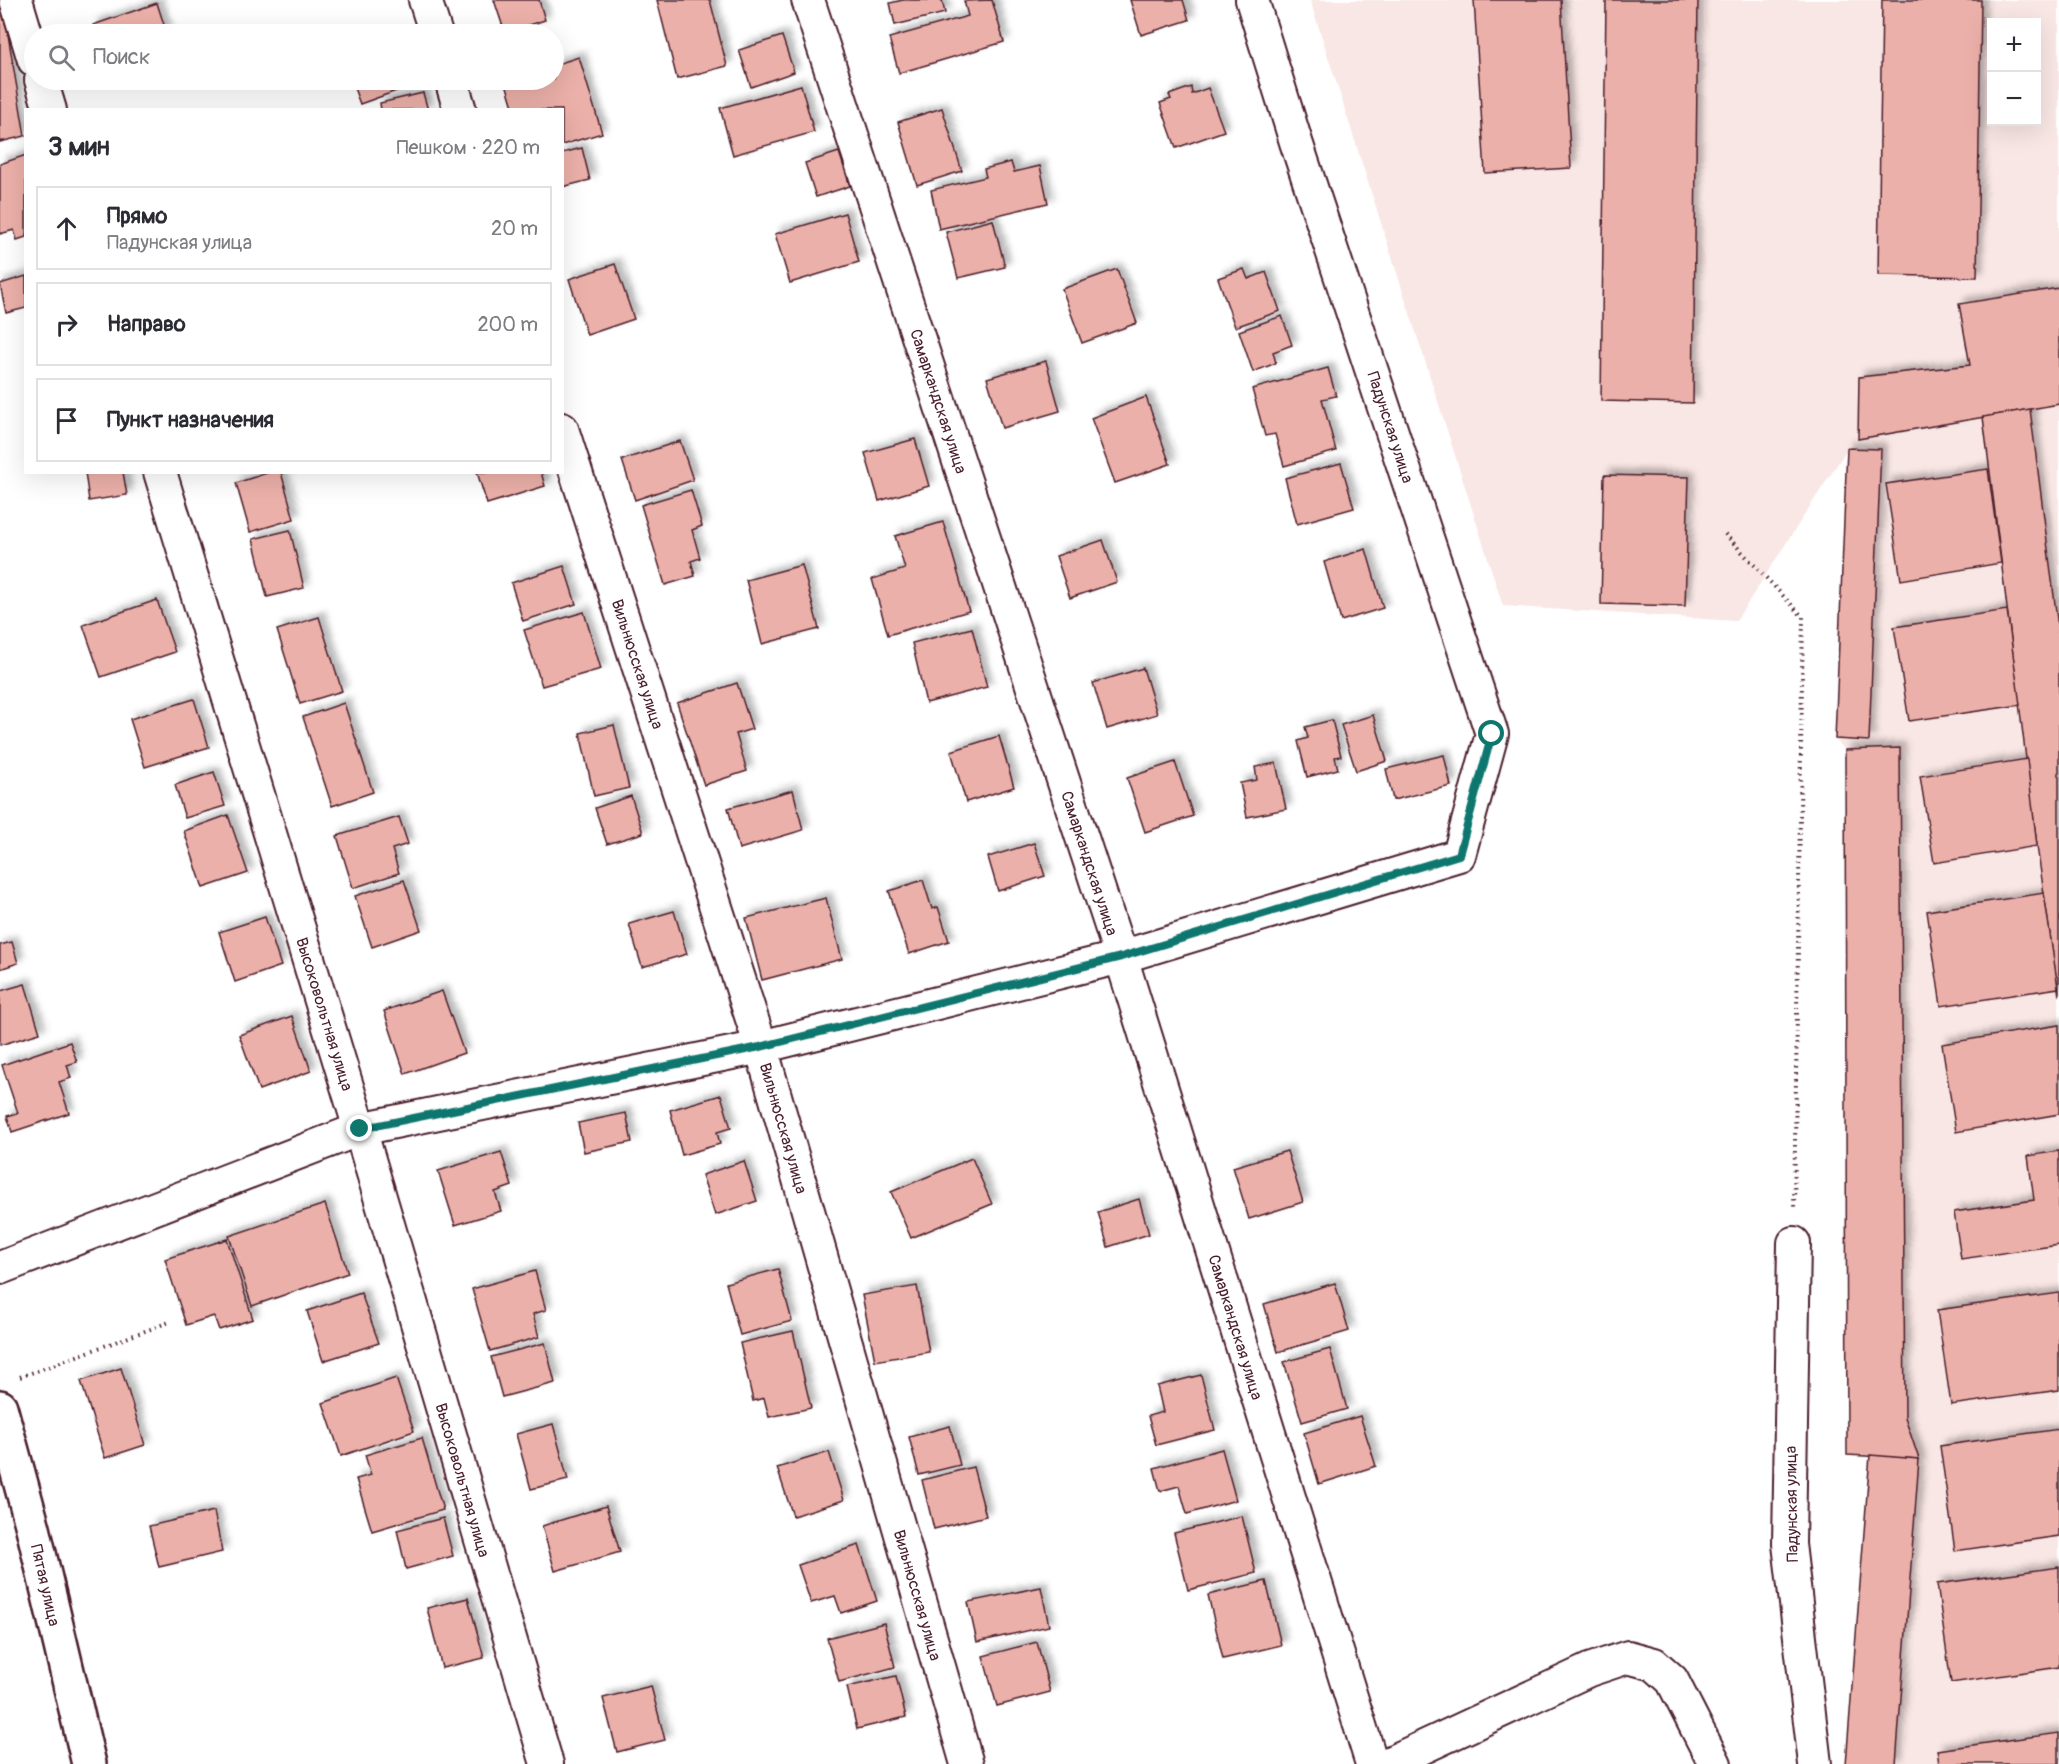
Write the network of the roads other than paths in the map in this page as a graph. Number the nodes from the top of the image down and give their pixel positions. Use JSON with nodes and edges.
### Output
{"nodes":[{"id":1,"x":16,"y":0,"type":"edge"},
{"id":2,"x":425,"y":0,"type":"edge"},
{"id":3,"x":808,"y":0,"type":"edge"},
{"id":4,"x":1252,"y":0,"type":"edge"},
{"id":5,"x":433,"y":24,"type":"edge"},
{"id":6,"x":24,"y":27,"type":"edge"},
{"id":7,"x":43,"y":90,"type":"edge"},
{"id":8,"x":454,"y":90,"type":"edge"},
{"id":9,"x":49,"y":108,"type":"edge"},
{"id":10,"x":459,"y":108,"type":"edge"},
{"id":11,"x":564,"y":435,"type":"edge"},
{"id":12,"x":161,"y":474,"type":"edge"},
{"id":13,"x":1121,"y":957,"type":"junction"},
{"id":14,"x":760,"y":1047,"type":"junction"},
{"id":15,"x":360,"y":1129,"type":"junction"},
{"id":16,"x":1794,"y":1243,"type":"road end"},
{"id":17,"x":0,"y":1268,"type":"edge"},
{"id":18,"x":5,"y":1394,"type":"edge"},
{"id":19,"x":89,"y":1764,"type":"edge"},
{"id":20,"x":547,"y":1764,"type":"edge"},
{"id":21,"x":967,"y":1764,"type":"edge"},
{"id":22,"x":1372,"y":1764,"type":"edge"},
{"id":23,"x":1387,"y":1764,"type":"edge"},
{"id":24,"x":1715,"y":1764,"type":"edge"},
{"id":25,"x":1815,"y":1764,"type":"edge"}],
"edges":[{"from":1,"to":6,"type":"street"},
{"from":2,"to":5,"type":"street"},
{"from":3,"to":13,"type":"street","name":"Самаркандская улица"},
{"from":4,"to":13,"type":"street","name":"Падунская улица"},
{"from":7,"to":9,"type":"street"},
{"from":8,"to":10,"type":"street"},
{"from":11,"to":14,"type":"street","name":"Вильнюсская улица"},
{"from":12,"to":15,"type":"street","name":"Высоковольтная улица"},
{"from":13,"to":14,"type":"street"},
{"from":13,"to":22,"type":"street","name":"Самаркандская улица"},
{"from":14,"to":15,"type":"street"},
{"from":14,"to":21,"type":"street","name":"Вильнюсская улица"},
{"from":15,"to":17,"type":"street"},
{"from":15,"to":20,"type":"street","name":"Высоковольтная улица"},
{"from":16,"to":25,"type":"street","name":"Падунская улица"},
{"from":18,"to":19,"type":"street","name":"Пятая улица"},
{"from":23,"to":24,"type":"street"}]}
